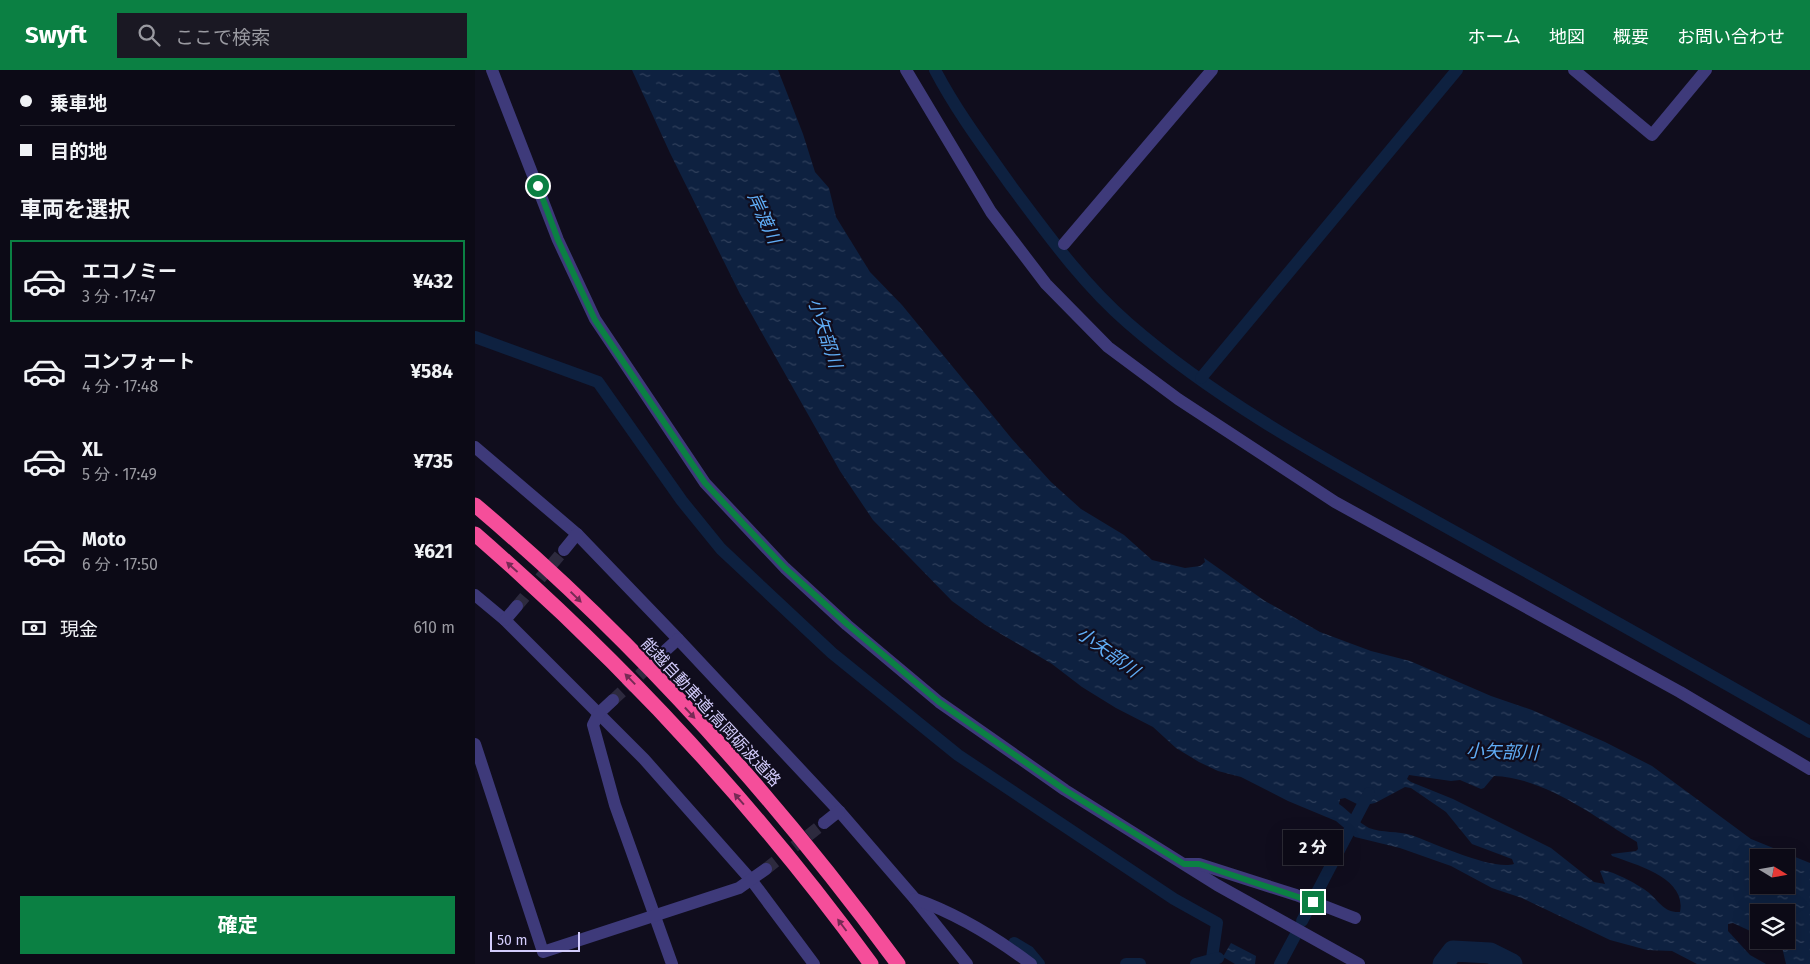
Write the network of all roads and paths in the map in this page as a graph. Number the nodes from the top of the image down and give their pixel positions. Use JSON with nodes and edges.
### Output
{"nodes":[{"id":1,"x":492,"y":70,"type":"edge"},
{"id":2,"x":906,"y":70,"type":"edge"},
{"id":3,"x":1212,"y":70,"type":"edge"},
{"id":4,"x":1574,"y":70,"type":"edge"},
{"id":5,"x":1706,"y":70,"type":"edge"},
{"id":6,"x":1064,"y":244,"type":"dead end"},
{"id":7,"x":475,"y":447,"type":"edge"},
{"id":8,"x":475,"y":505,"type":"edge"},
{"id":9,"x":475,"y":534,"type":"edge"},
{"id":10,"x":577,"y":534,"type":"junction"},
{"id":11,"x":564,"y":550,"type":"tunnel mouth"},
{"id":12,"x":475,"y":595,"type":"edge"},
{"id":13,"x":517,"y":606,"type":"tunnel mouth"},
{"id":14,"x":505,"y":620,"type":"junction"},
{"id":15,"x":678,"y":639,"type":"junction"},
{"id":16,"x":666,"y":650,"type":"tunnel mouth"},
{"id":17,"x":613,"y":700,"type":"tunnel mouth"},
{"id":18,"x":599,"y":713,"type":"junction"},
{"id":19,"x":475,"y":744,"type":"edge"},
{"id":20,"x":1810,"y":769,"type":"edge"},
{"id":21,"x":762,"y":792,"type":"junction"},
{"id":22,"x":839,"y":812,"type":"junction"},
{"id":23,"x":824,"y":823,"type":"tunnel mouth"},
{"id":24,"x":1184,"y":864,"type":"junction"},
{"id":25,"x":766,"y":869,"type":"tunnel mouth"},
{"id":26,"x":752,"y":881,"type":"junction"},
{"id":27,"x":915,"y":899,"type":"junction"},
{"id":28,"x":655,"y":914,"type":"junction"},
{"id":29,"x":1355,"y":918,"type":"dead end"},
{"id":30,"x":672,"y":964,"type":"edge"},
{"id":31,"x":814,"y":964,"type":"edge"},
{"id":32,"x":871,"y":964,"type":"edge"},
{"id":33,"x":898,"y":964,"type":"edge"},
{"id":34,"x":909,"y":964,"type":"edge"},
{"id":35,"x":967,"y":964,"type":"edge"},
{"id":36,"x":1031,"y":964,"type":"edge"},
{"id":37,"x":1359,"y":964,"type":"edge"}],
"edges":[{"from":1,"to":24,"type":"street"},
{"from":2,"to":20,"type":"street"},
{"from":3,"to":6,"type":"street"},
{"from":4,"to":5,"type":"street"},
{"from":7,"to":10,"type":"street"},
{"from":8,"to":21,"type":"highway","name":"能越自動車道;高岡砺波道路","one_way":true},
{"from":32,"to":9,"type":"highway","one_way":true},
{"from":10,"to":11,"type":"street"},
{"from":10,"to":15,"type":"street"},
{"from":12,"to":14,"type":"street"},
{"from":13,"to":14,"type":"street"},
{"from":14,"to":18,"type":"street"},
{"from":15,"to":16,"type":"street"},
{"from":15,"to":22,"type":"street"},
{"from":17,"to":18,"type":"street"},
{"from":18,"to":26,"type":"street"},
{"from":18,"to":28,"type":"street"},
{"from":19,"to":28,"type":"street"},
{"from":21,"to":33,"type":"highway","name":"能越自動車道;高岡砺波道路"},
{"from":21,"to":34,"type":"highway"},
{"from":22,"to":23,"type":"street"},
{"from":22,"to":27,"type":"street"},
{"from":24,"to":29,"type":"street"},
{"from":24,"to":37,"type":"street"},
{"from":25,"to":26,"type":"street"},
{"from":26,"to":28,"type":"street"},
{"from":26,"to":31,"type":"street"},
{"from":27,"to":35,"type":"street"},
{"from":27,"to":36,"type":"street"},
{"from":28,"to":30,"type":"street"}]}
